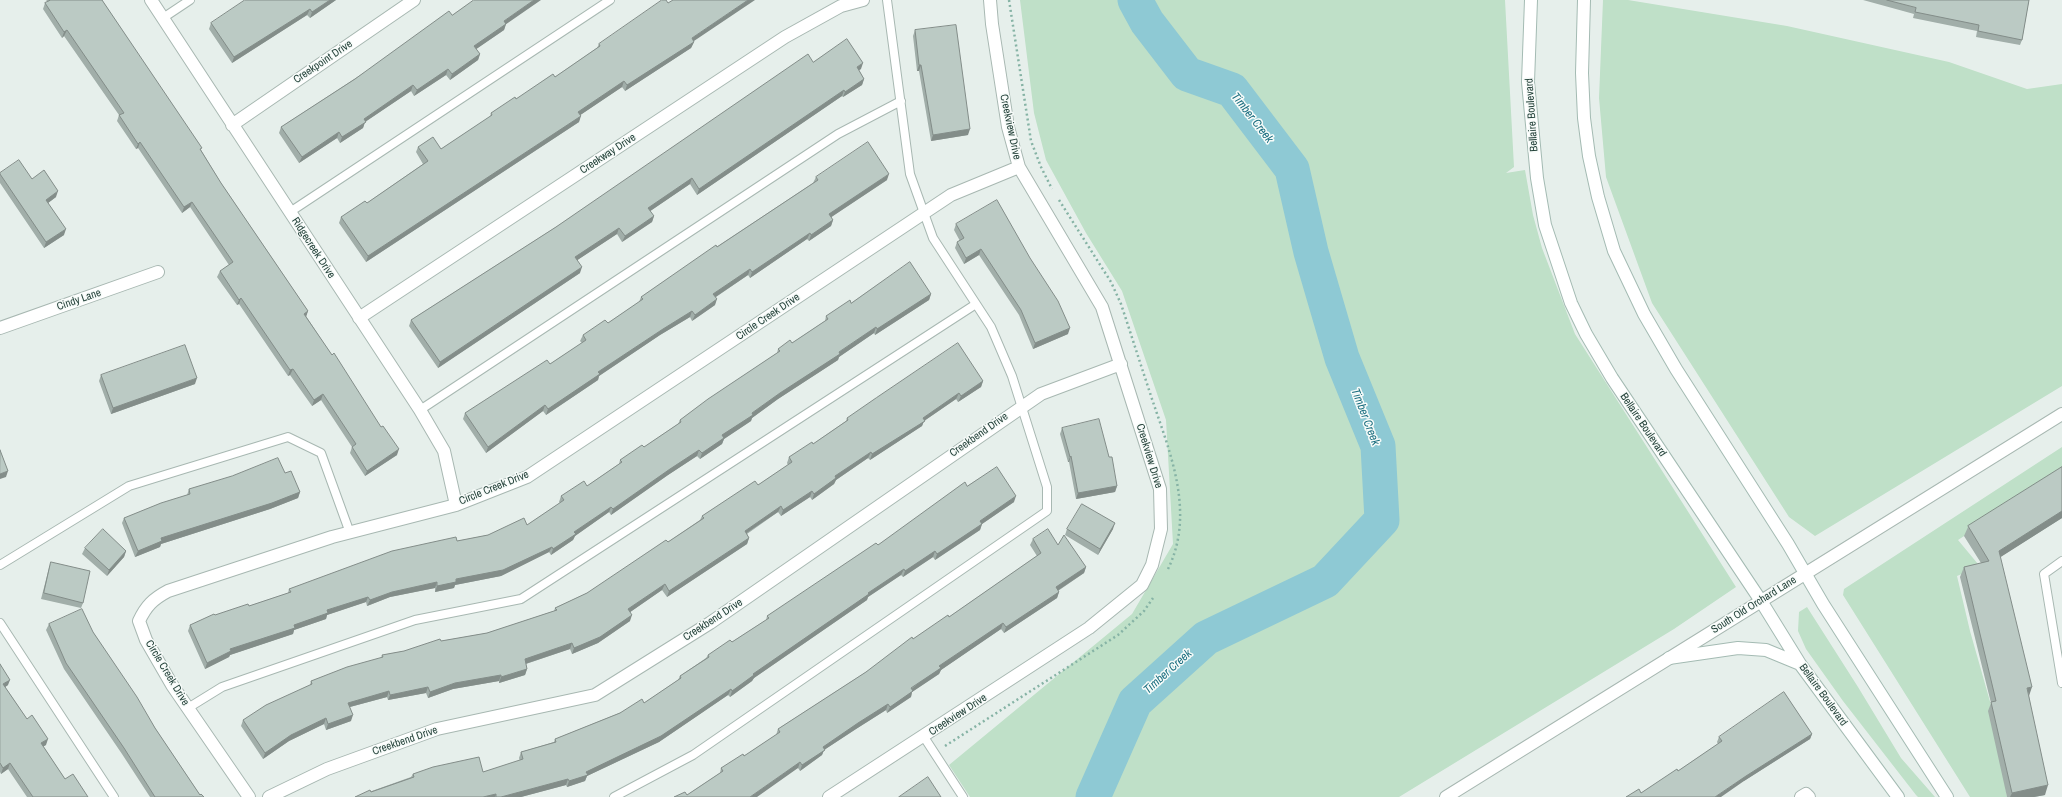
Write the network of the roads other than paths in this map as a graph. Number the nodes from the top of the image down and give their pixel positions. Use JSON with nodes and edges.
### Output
{"nodes":[{"id":1,"x":151,"y":0,"type":"edge"},
{"id":2,"x":190,"y":0,"type":"edge"},
{"id":3,"x":414,"y":0,"type":"edge"},
{"id":4,"x":610,"y":0,"type":"edge"},
{"id":5,"x":863,"y":0,"type":"edge"},
{"id":6,"x":887,"y":0,"type":"edge"},
{"id":7,"x":990,"y":0,"type":"edge"},
{"id":8,"x":1532,"y":0,"type":"edge"},
{"id":9,"x":1584,"y":0,"type":"edge"},
{"id":10,"x":163,"y":18,"type":"junction"},
{"id":11,"x":901,"y":101,"type":"junction"},
{"id":12,"x":232,"y":125,"type":"junction"},
{"id":13,"x":1019,"y":167,"type":"junction"},
{"id":14,"x":290,"y":212,"type":"junction"},
{"id":15,"x":924,"y":213,"type":"junction"},
{"id":16,"x":158,"y":272,"type":"dead end"},
{"id":17,"x":976,"y":304,"type":"junction"},
{"id":18,"x":359,"y":318,"type":"junction"},
{"id":19,"x":0,"y":328,"type":"edge"},
{"id":20,"x":1121,"y":364,"type":"junction"},
{"id":21,"x":1022,"y":406,"type":"junction"},
{"id":22,"x":420,"y":410,"type":"junction"},
{"id":23,"x":2062,"y":414,"type":"edge"},
{"id":24,"x":456,"y":504,"type":"junction"},
{"id":25,"x":350,"y":533,"type":"junction"},
{"id":26,"x":2062,"y":561,"type":"edge"},
{"id":27,"x":0,"y":565,"type":"edge"},
{"id":28,"x":1805,"y":574,"type":"junction"},
{"id":29,"x":1761,"y":601,"type":"junction"},
{"id":30,"x":0,"y":623,"type":"edge"},
{"id":31,"x":1669,"y":658,"type":"junction"},
{"id":32,"x":1800,"y":664,"type":"junction"},
{"id":33,"x":2062,"y":683,"type":"edge"},
{"id":34,"x":188,"y":708,"type":"junction"},
{"id":35,"x":924,"y":737,"type":"junction"},
{"id":36,"x":114,"y":797,"type":"edge"},
{"id":37,"x":249,"y":797,"type":"edge"},
{"id":38,"x":268,"y":797,"type":"edge"},
{"id":39,"x":614,"y":797,"type":"edge"},
{"id":40,"x":829,"y":797,"type":"edge"},
{"id":41,"x":963,"y":797,"type":"edge"},
{"id":42,"x":1446,"y":797,"type":"edge"},
{"id":43,"x":1801,"y":797,"type":"edge"},
{"id":44,"x":1809,"y":797,"type":"edge"},
{"id":45,"x":1898,"y":797,"type":"edge"},
{"id":46,"x":1947,"y":797,"type":"edge"}],
"edges":[{"from":1,"to":10,"type":"street","name":"Ridgecreek Drive"},
{"from":2,"to":10,"type":"lane"},
{"from":3,"to":12,"type":"street","name":"Creekpoint Drive"},
{"from":4,"to":14,"type":"lane"},
{"from":5,"to":18,"type":"street","name":"Creekway Drive"},
{"from":6,"to":11,"type":"lane"},
{"from":7,"to":13,"type":"street","name":"Creekview Drive"},
{"from":8,"to":29,"type":"street","name":"Bellaire Boulevard"},
{"from":9,"to":28,"type":"street"},
{"from":10,"to":12,"type":"street","name":"Ridgecreek Drive"},
{"from":11,"to":15,"type":"lane"},
{"from":11,"to":22,"type":"lane"},
{"from":12,"to":14,"type":"street","name":"Ridgecreek Drive"},
{"from":13,"to":15,"type":"street","name":"Circle Creek Drive"},
{"from":13,"to":20,"type":"street","name":"Creekview Drive"},
{"from":14,"to":18,"type":"street","name":"Ridgecreek Drive"},
{"from":15,"to":17,"type":"lane"},
{"from":15,"to":24,"type":"street","name":"Circle Creek Drive"},
{"from":16,"to":19,"type":"street","name":"Cindy Lane"},
{"from":17,"to":21,"type":"lane"},
{"from":17,"to":34,"type":"lane"},
{"from":18,"to":22,"type":"street","name":"Ridgecreek Drive"},
{"from":20,"to":21,"type":"street","name":"Creekbend Drive"},
{"from":20,"to":35,"type":"street","name":"Creekview Drive"},
{"from":21,"to":38,"type":"street","name":"Creekbend Drive"},
{"from":21,"to":39,"type":"lane"},
{"from":22,"to":24,"type":"street","name":"Ridgecreek Drive"},
{"from":23,"to":28,"type":"street","name":"South Old Orchard Lane"},
{"from":24,"to":25,"type":"street","name":"Circle Creek Drive"},
{"from":25,"to":27,"type":"lane"},
{"from":25,"to":34,"type":"street","name":"Circle Creek Drive"},
{"from":26,"to":33,"type":"lane"},
{"from":28,"to":29,"type":"street","name":"South Old Orchard Lane"},
{"from":28,"to":46,"type":"street"},
{"from":29,"to":31,"type":"street","name":"South Old Orchard Lane"},
{"from":29,"to":32,"type":"street","name":"Bellaire Boulevard"},
{"from":30,"to":36,"type":"lane"},
{"from":31,"to":32,"type":"street"},
{"from":31,"to":42,"type":"street","name":"South Old Orchard Lane"},
{"from":32,"to":45,"type":"street","name":"Bellaire Boulevard"},
{"from":34,"to":37,"type":"street","name":"Circle Creek Drive"},
{"from":35,"to":40,"type":"street","name":"Creekview Drive"},
{"from":35,"to":41,"type":"lane"},
{"from":43,"to":44,"type":"street"}]}
